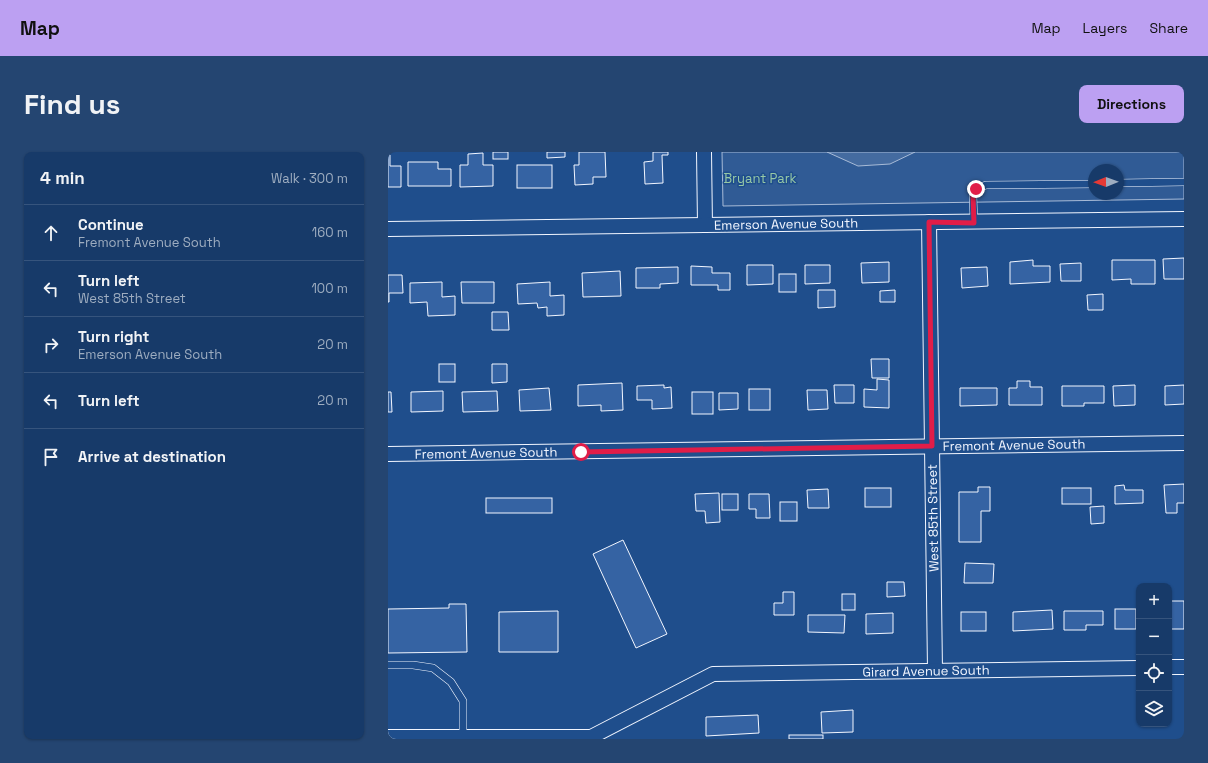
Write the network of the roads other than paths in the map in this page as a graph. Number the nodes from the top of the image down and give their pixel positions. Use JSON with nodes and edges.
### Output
{"nodes":[{"id":1,"x":704,"y":152,"type":"edge"},
{"id":2,"x":1184,"y":182,"type":"edge"},
{"id":3,"x":1124,"y":183,"type":"edge"},
{"id":4,"x":1088,"y":184,"type":"edge"},
{"id":5,"x":1184,"y":219,"type":"edge"},
{"id":6,"x":929,"y":222,"type":"junction"},
{"id":7,"x":974,"y":223,"type":"junction"},
{"id":8,"x":706,"y":225,"type":"junction"},
{"id":9,"x":388,"y":229,"type":"edge"},
{"id":10,"x":1184,"y":443,"type":"edge"},
{"id":11,"x":932,"y":446,"type":"junction"},
{"id":12,"x":388,"y":454,"type":"edge"},
{"id":13,"x":388,"y":665,"type":"edge"},
{"id":14,"x":1172,"y":667,"type":"edge"},
{"id":15,"x":1184,"y":667,"type":"edge"},
{"id":16,"x":1136,"y":668,"type":"edge"},
{"id":17,"x":935,"y":670,"type":"junction"},
{"id":18,"x":388,"y":737,"type":"edge"},
{"id":19,"x":463,"y":737,"type":"junction"}],
"edges":[{"from":1,"to":8,"type":"street"},
{"from":2,"to":3,"type":"lane"},
{"from":4,"to":7,"type":"lane"},
{"from":5,"to":7,"type":"street","name":"Emerson Avenue South"},
{"from":6,"to":7,"type":"street","name":"Emerson Avenue South"},
{"from":6,"to":8,"type":"street","name":"Emerson Avenue South"},
{"from":6,"to":11,"type":"street","name":"West 85th Street"},
{"from":8,"to":9,"type":"street","name":"Emerson Avenue South"},
{"from":10,"to":11,"type":"street","name":"Fremont Avenue South"},
{"from":11,"to":12,"type":"street","name":"Fremont Avenue South"},
{"from":11,"to":17,"type":"street","name":"West 85th Street"},
{"from":13,"to":19,"type":"lane"},
{"from":14,"to":15,"type":"street"},
{"from":16,"to":17,"type":"street","name":"Girard Avenue South"},
{"from":17,"to":19,"type":"street","name":"Girard Avenue South"},
{"from":18,"to":19,"type":"street"}]}
